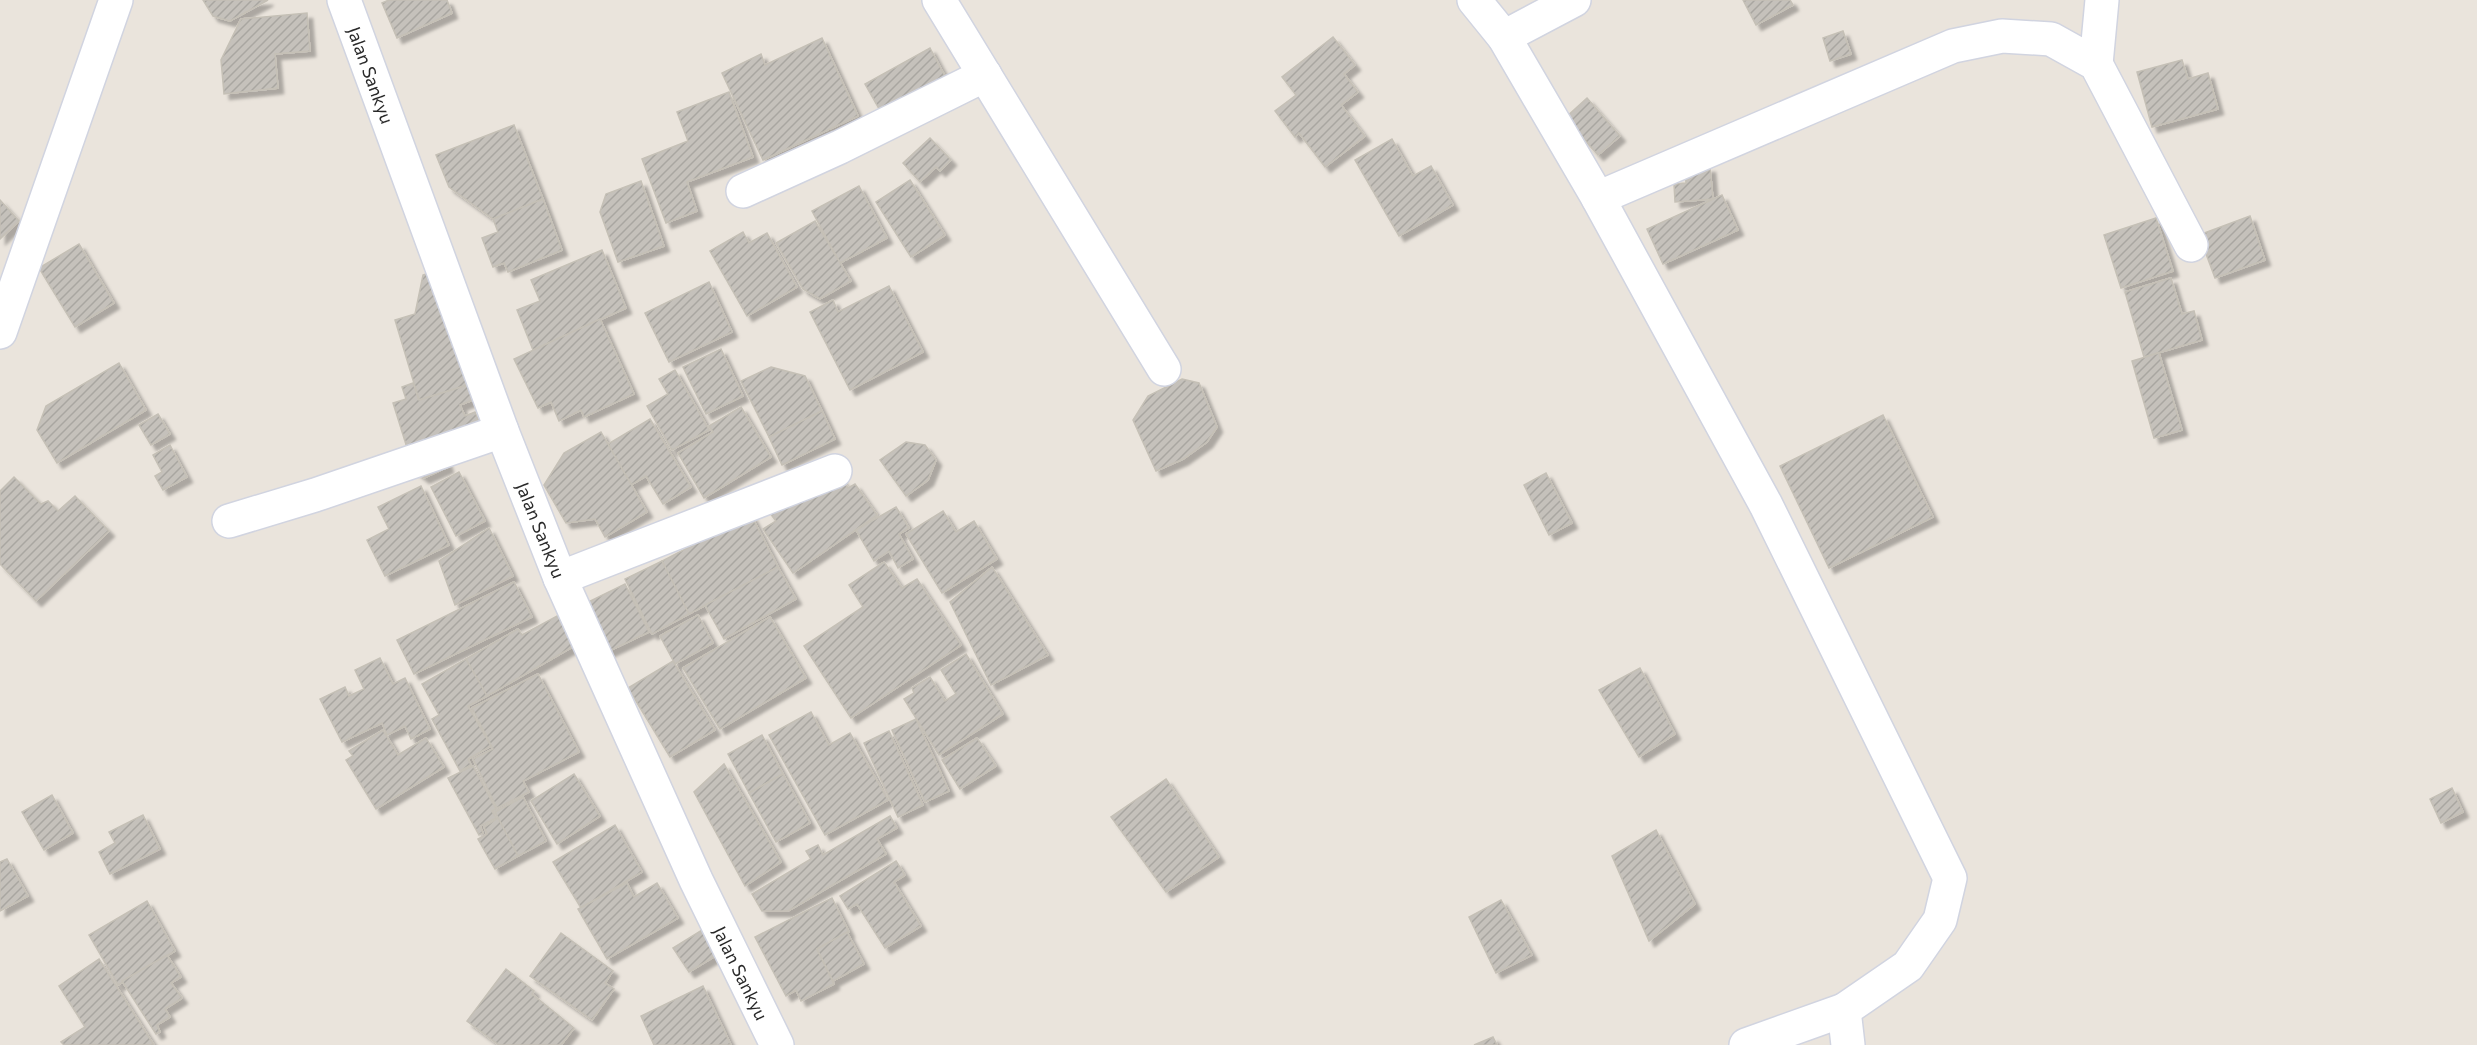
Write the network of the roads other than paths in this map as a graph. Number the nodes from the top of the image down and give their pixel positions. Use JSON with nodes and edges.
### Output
{"nodes":[{"id":1,"x":116,"y":0,"type":"edge"},
{"id":2,"x":344,"y":0,"type":"edge"},
{"id":3,"x":939,"y":0,"type":"edge"},
{"id":4,"x":1474,"y":0,"type":"edge"},
{"id":5,"x":1574,"y":0,"type":"edge"},
{"id":6,"x":2102,"y":0,"type":"edge"},
{"id":7,"x":1504,"y":37,"type":"junction"},
{"id":8,"x":2096,"y":64,"type":"junction"},
{"id":9,"x":985,"y":75,"type":"junction"},
{"id":10,"x":743,"y":190,"type":"dead end"},
{"id":11,"x":1598,"y":198,"type":"junction"},
{"id":12,"x":2191,"y":245,"type":"dead end"},
{"id":13,"x":0,"y":332,"type":"edge"},
{"id":14,"x":1164,"y":369,"type":"dead end"},
{"id":15,"x":502,"y":431,"type":"junction"},
{"id":16,"x":835,"y":471,"type":"dead end"},
{"id":17,"x":230,"y":521,"type":"dead end"},
{"id":18,"x":560,"y":579,"type":"junction"},
{"id":19,"x":1844,"y":1010,"type":"junction"},
{"id":20,"x":777,"y":1045,"type":"edge"},
{"id":21,"x":1746,"y":1045,"type":"edge"},
{"id":22,"x":1848,"y":1045,"type":"edge"}],
"edges":[{"from":1,"to":13,"type":"street"},
{"from":2,"to":15,"type":"street","name":"Jalan Sankyu"},
{"from":3,"to":9,"type":"street"},
{"from":4,"to":7,"type":"street"},
{"from":5,"to":7,"type":"street"},
{"from":6,"to":8,"type":"street"},
{"from":7,"to":11,"type":"street"},
{"from":8,"to":11,"type":"street"},
{"from":8,"to":12,"type":"street"},
{"from":9,"to":10,"type":"street"},
{"from":9,"to":14,"type":"street"},
{"from":11,"to":19,"type":"street"},
{"from":15,"to":17,"type":"street"},
{"from":15,"to":18,"type":"street","name":"Jalan Sankyu"},
{"from":16,"to":18,"type":"street"},
{"from":18,"to":20,"type":"street","name":"Jalan Sankyu"},
{"from":19,"to":21,"type":"street"},
{"from":19,"to":22,"type":"street"}]}
